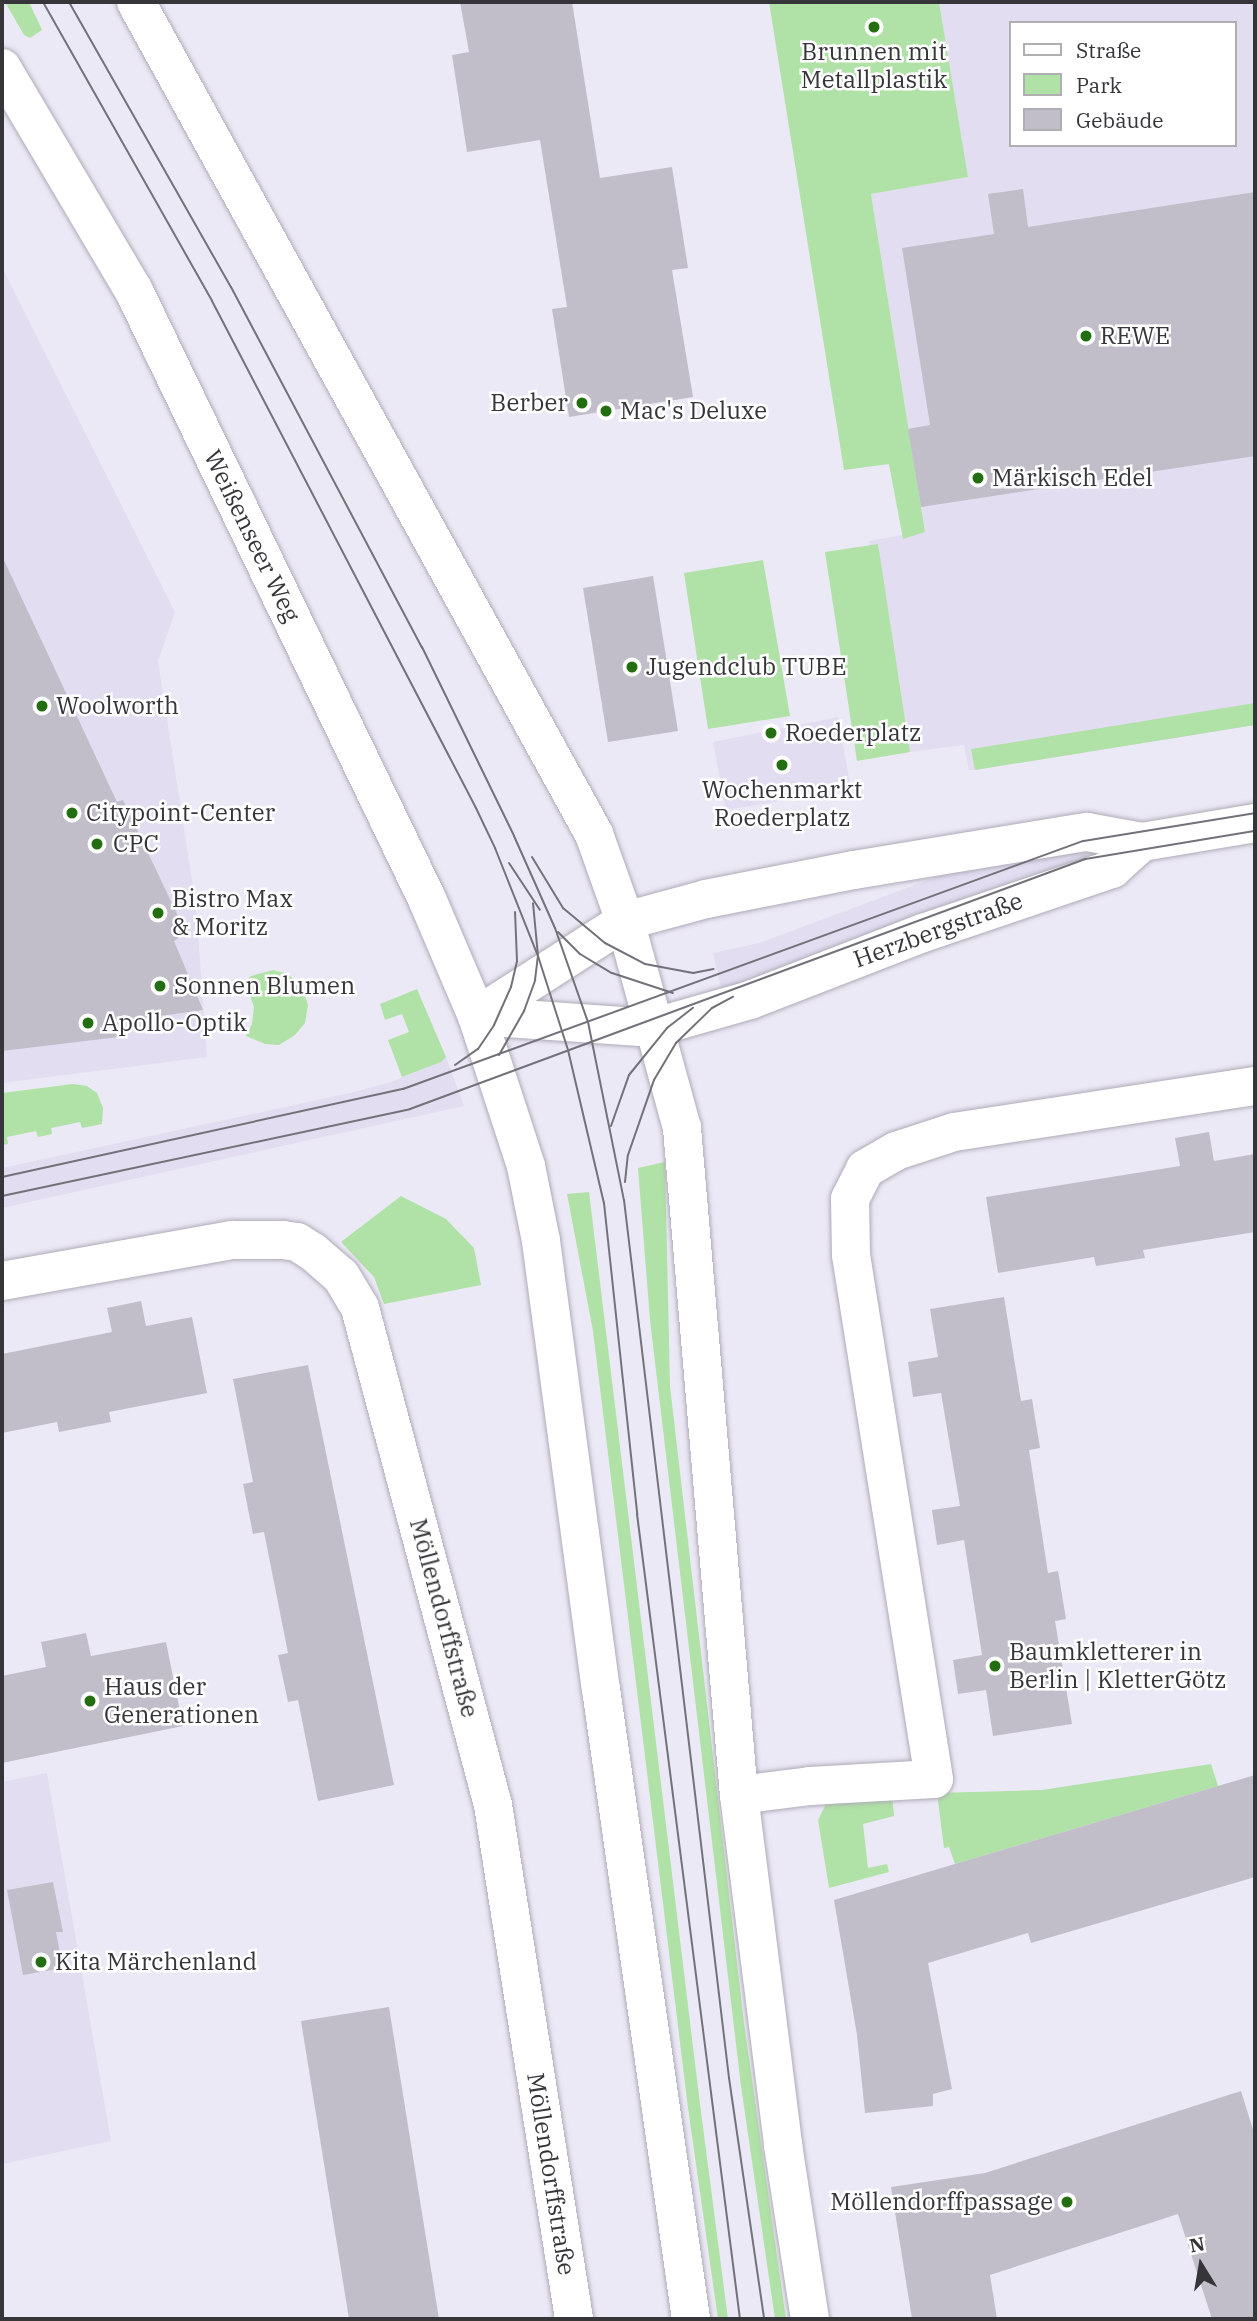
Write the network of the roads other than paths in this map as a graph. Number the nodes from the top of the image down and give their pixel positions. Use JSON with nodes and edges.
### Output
{"nodes":[{"id":1,"x":136,"y":2,"type":"edge"},
{"id":2,"x":2,"y":68,"type":"edge"},
{"id":3,"x":1255,"y":823,"type":"edge"},
{"id":4,"x":1142,"y":842,"type":"junction"},
{"id":5,"x":625,"y":921,"type":"junction"},
{"id":6,"x":477,"y":1016,"type":"junction"},
{"id":7,"x":652,"y":1028,"type":"junction"},
{"id":8,"x":1255,"y":1086,"type":"edge"},
{"id":9,"x":2,"y":1281,"type":"edge"},
{"id":10,"x":739,"y":1795,"type":"junction"},
{"id":11,"x":574,"y":2319,"type":"edge"},
{"id":12,"x":691,"y":2319,"type":"edge"},
{"id":13,"x":810,"y":2319,"type":"edge"}],
"edges":[{"from":1,"to":5,"type":"main road"},
{"from":2,"to":6,"type":"main road","name":"Weißenseer Weg"},
{"from":3,"to":4,"type":"main road"},
{"from":4,"to":5,"type":"main road"},
{"from":4,"to":7,"type":"main road","name":"Herzbergstraße"},
{"from":5,"to":6,"type":"main road"},
{"from":5,"to":7,"type":"main road"},
{"from":6,"to":7,"type":"main road"},
{"from":6,"to":12,"type":"main road"},
{"from":7,"to":10,"type":"main road"},
{"from":8,"to":10,"type":"main road"},
{"from":9,"to":11,"type":"main road","name":"Möllendorffstraße"},
{"from":10,"to":13,"type":"main road"}]}
